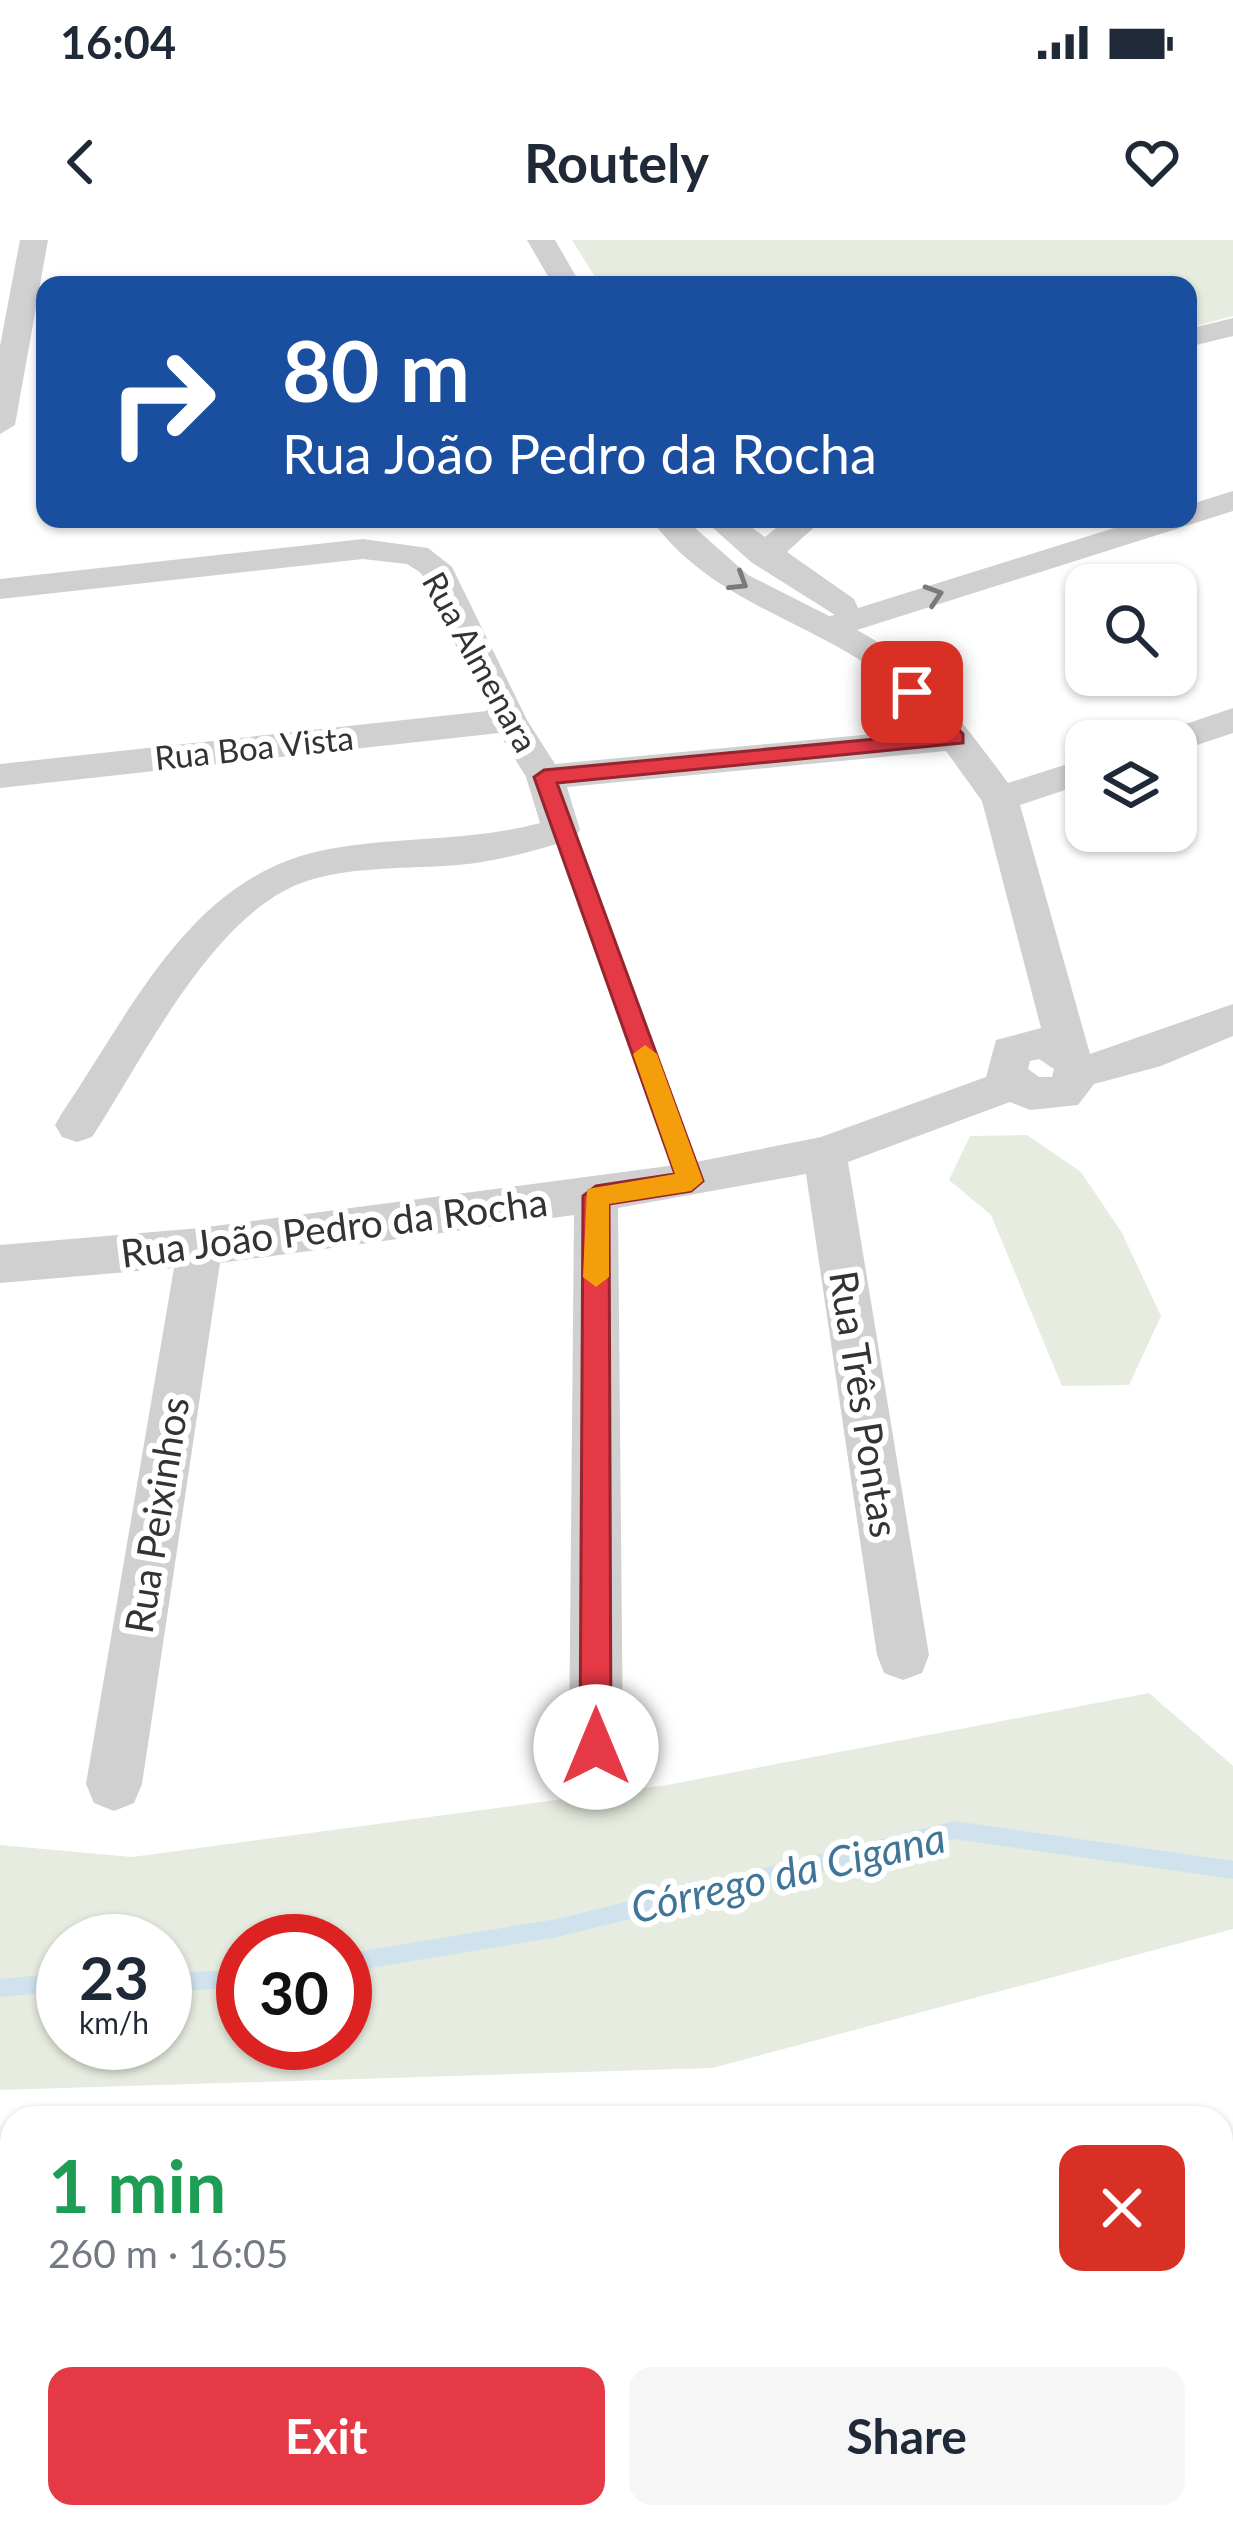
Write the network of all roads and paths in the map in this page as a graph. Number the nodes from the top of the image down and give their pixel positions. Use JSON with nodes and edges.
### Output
{"nodes":[{"id":1,"x":34,"y":240,"type":"edge"},
{"id":2,"x":541,"y":240,"type":"edge"},
{"id":3,"x":562,"y":276,"type":"edge"},
{"id":4,"x":11,"y":295,"type":"edge"},
{"id":5,"x":1233,"y":327,"type":"edge"},
{"id":6,"x":1197,"y":336,"type":"edge"},
{"id":7,"x":0,"y":425,"type":"edge"},
{"id":8,"x":1233,"y":501,"type":"edge"},
{"id":9,"x":1197,"y":512,"type":"edge"},
{"id":10,"x":675,"y":528,"type":"edge"},
{"id":11,"x":730,"y":528,"type":"edge"},
{"id":12,"x":796,"y":528,"type":"edge"},
{"id":13,"x":1147,"y":528,"type":"edge"},
{"id":14,"x":763,"y":555,"type":"junction"},
{"id":15,"x":0,"y":589,"type":"edge"},
{"id":16,"x":859,"y":616,"type":"junction"},
{"id":17,"x":822,"y":630,"type":"junction"},
{"id":18,"x":872,"y":652,"type":"junction"},
{"id":19,"x":509,"y":720,"type":"junction"},
{"id":20,"x":1233,"y":720,"type":"edge"},
{"id":21,"x":1197,"y":732,"type":"edge"},
{"id":22,"x":956,"y":738,"type":"junction"},
{"id":23,"x":0,"y":776,"type":"edge"},
{"id":24,"x":544,"y":777,"type":"junction"},
{"id":25,"x":1065,"y":777,"type":"edge"},
{"id":26,"x":1000,"y":799,"type":"junction"},
{"id":27,"x":561,"y":830,"type":"junction"},
{"id":28,"x":1041,"y":959,"type":"junction"},
{"id":29,"x":1233,"y":1019,"type":"edge"},
{"id":30,"x":1073,"y":1065,"type":"junction"},
{"id":31,"x":1009,"y":1071,"type":"junction"},
{"id":32,"x":77,"y":1125,"type":"dead end"},
{"id":33,"x":825,"y":1153,"type":"junction"},
{"id":34,"x":691,"y":1181,"type":"junction"},
{"id":35,"x":596,"y":1196,"type":"junction"},
{"id":36,"x":200,"y":1247,"type":"junction"},
{"id":37,"x":0,"y":1264,"type":"edge"},
{"id":38,"x":903,"y":1655,"type":"dead end"},
{"id":39,"x":596,"y":1747,"type":"dead end"},
{"id":40,"x":113,"y":1784,"type":"dead end"}],
"edges":[{"from":1,"to":4,"type":"street"},
{"from":2,"to":3,"type":"street"},
{"from":4,"to":7,"type":"street"},
{"from":5,"to":6,"type":"street"},
{"from":8,"to":9,"type":"street"},
{"from":10,"to":17,"type":"street","one_way":true},
{"from":11,"to":14,"type":"street"},
{"from":12,"to":14,"type":"street"},
{"from":16,"to":13,"type":"street","one_way":true},
{"from":14,"to":16,"type":"street"},
{"from":15,"to":19,"type":"street","name":"Rua Almenara"},
{"from":16,"to":17,"type":"street"},
{"from":16,"to":18,"type":"street"},
{"from":17,"to":18,"type":"street"},
{"from":18,"to":22,"type":"street"},
{"from":19,"to":23,"type":"street","name":"Rua Boa Vista"},
{"from":19,"to":24,"type":"street","name":"Rua Almenara"},
{"from":20,"to":21,"type":"street"},
{"from":22,"to":24,"type":"street","name":"Rua Almenara"},
{"from":22,"to":26,"type":"street"},
{"from":24,"to":27,"type":"street"},
{"from":25,"to":26,"type":"street"},
{"from":26,"to":28,"type":"street"},
{"from":27,"to":32,"type":"street"},
{"from":27,"to":34,"type":"lane"},
{"from":28,"to":30,"type":"street"},
{"from":28,"to":31,"type":"street"},
{"from":29,"to":30,"type":"street"},
{"from":30,"to":31,"type":"street"},
{"from":31,"to":33,"type":"street","name":"Rua João Pedro da Rocha"},
{"from":33,"to":34,"type":"street","name":"Rua João Pedro da Rocha"},
{"from":33,"to":38,"type":"street","name":"Rua Três Pontas"},
{"from":34,"to":35,"type":"street","name":"Rua João Pedro da Rocha"},
{"from":35,"to":36,"type":"street","name":"Rua João Pedro da Rocha"},
{"from":35,"to":39,"type":"street"},
{"from":36,"to":37,"type":"street","name":"Rua João Pedro da Rocha"},
{"from":36,"to":40,"type":"street","name":"Rua Peixinhos"}]}
